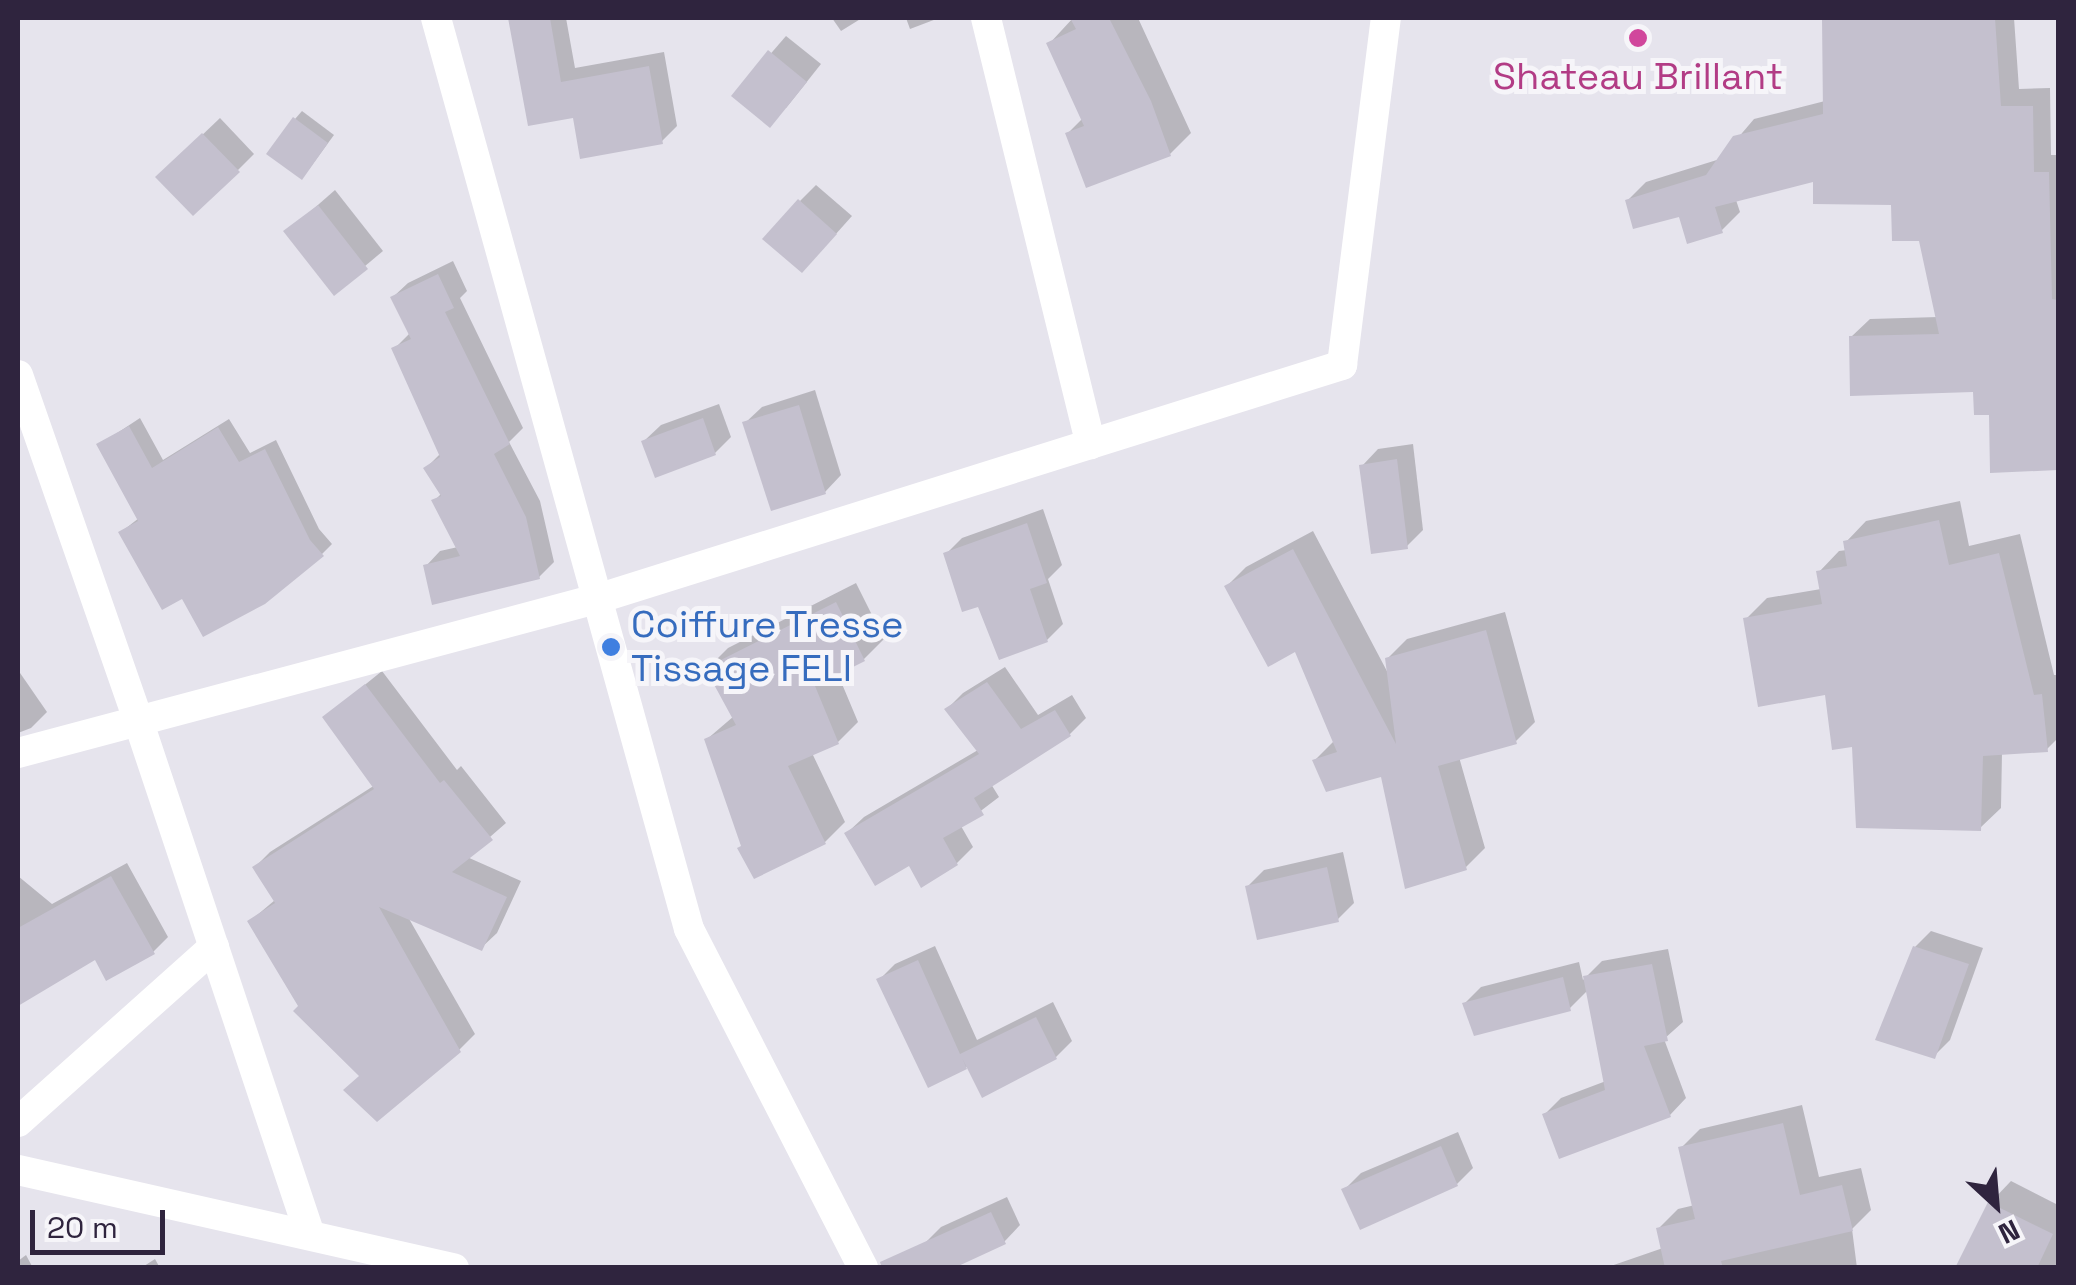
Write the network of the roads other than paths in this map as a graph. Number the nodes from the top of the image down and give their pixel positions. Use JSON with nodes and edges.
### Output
{"nodes":[{"id":1,"x":436,"y":18,"type":"edge"},
{"id":2,"x":986,"y":18,"type":"edge"},
{"id":3,"x":1386,"y":18,"type":"edge"},
{"id":4,"x":18,"y":375,"type":"edge"},
{"id":5,"x":1092,"y":444,"type":"junction"},
{"id":6,"x":600,"y":598,"type":"junction"},
{"id":7,"x":138,"y":720,"type":"junction"},
{"id":8,"x":18,"y":753,"type":"edge"},
{"id":9,"x":214,"y":948,"type":"junction"},
{"id":10,"x":18,"y":1122,"type":"edge"},
{"id":11,"x":18,"y":1170,"type":"edge"},
{"id":12,"x":310,"y":1235,"type":"junction"},
{"id":13,"x":454,"y":1268,"type":"edge"},
{"id":14,"x":862,"y":1268,"type":"edge"}],
"edges":[{"from":1,"to":6,"type":"street"},
{"from":2,"to":5,"type":"street"},
{"from":3,"to":5,"type":"street"},
{"from":4,"to":7,"type":"street"},
{"from":5,"to":6,"type":"street"},
{"from":6,"to":7,"type":"street"},
{"from":6,"to":14,"type":"street"},
{"from":7,"to":8,"type":"street"},
{"from":7,"to":9,"type":"street"},
{"from":9,"to":10,"type":"street"},
{"from":9,"to":12,"type":"street"},
{"from":11,"to":12,"type":"street"},
{"from":12,"to":13,"type":"street"}]}
